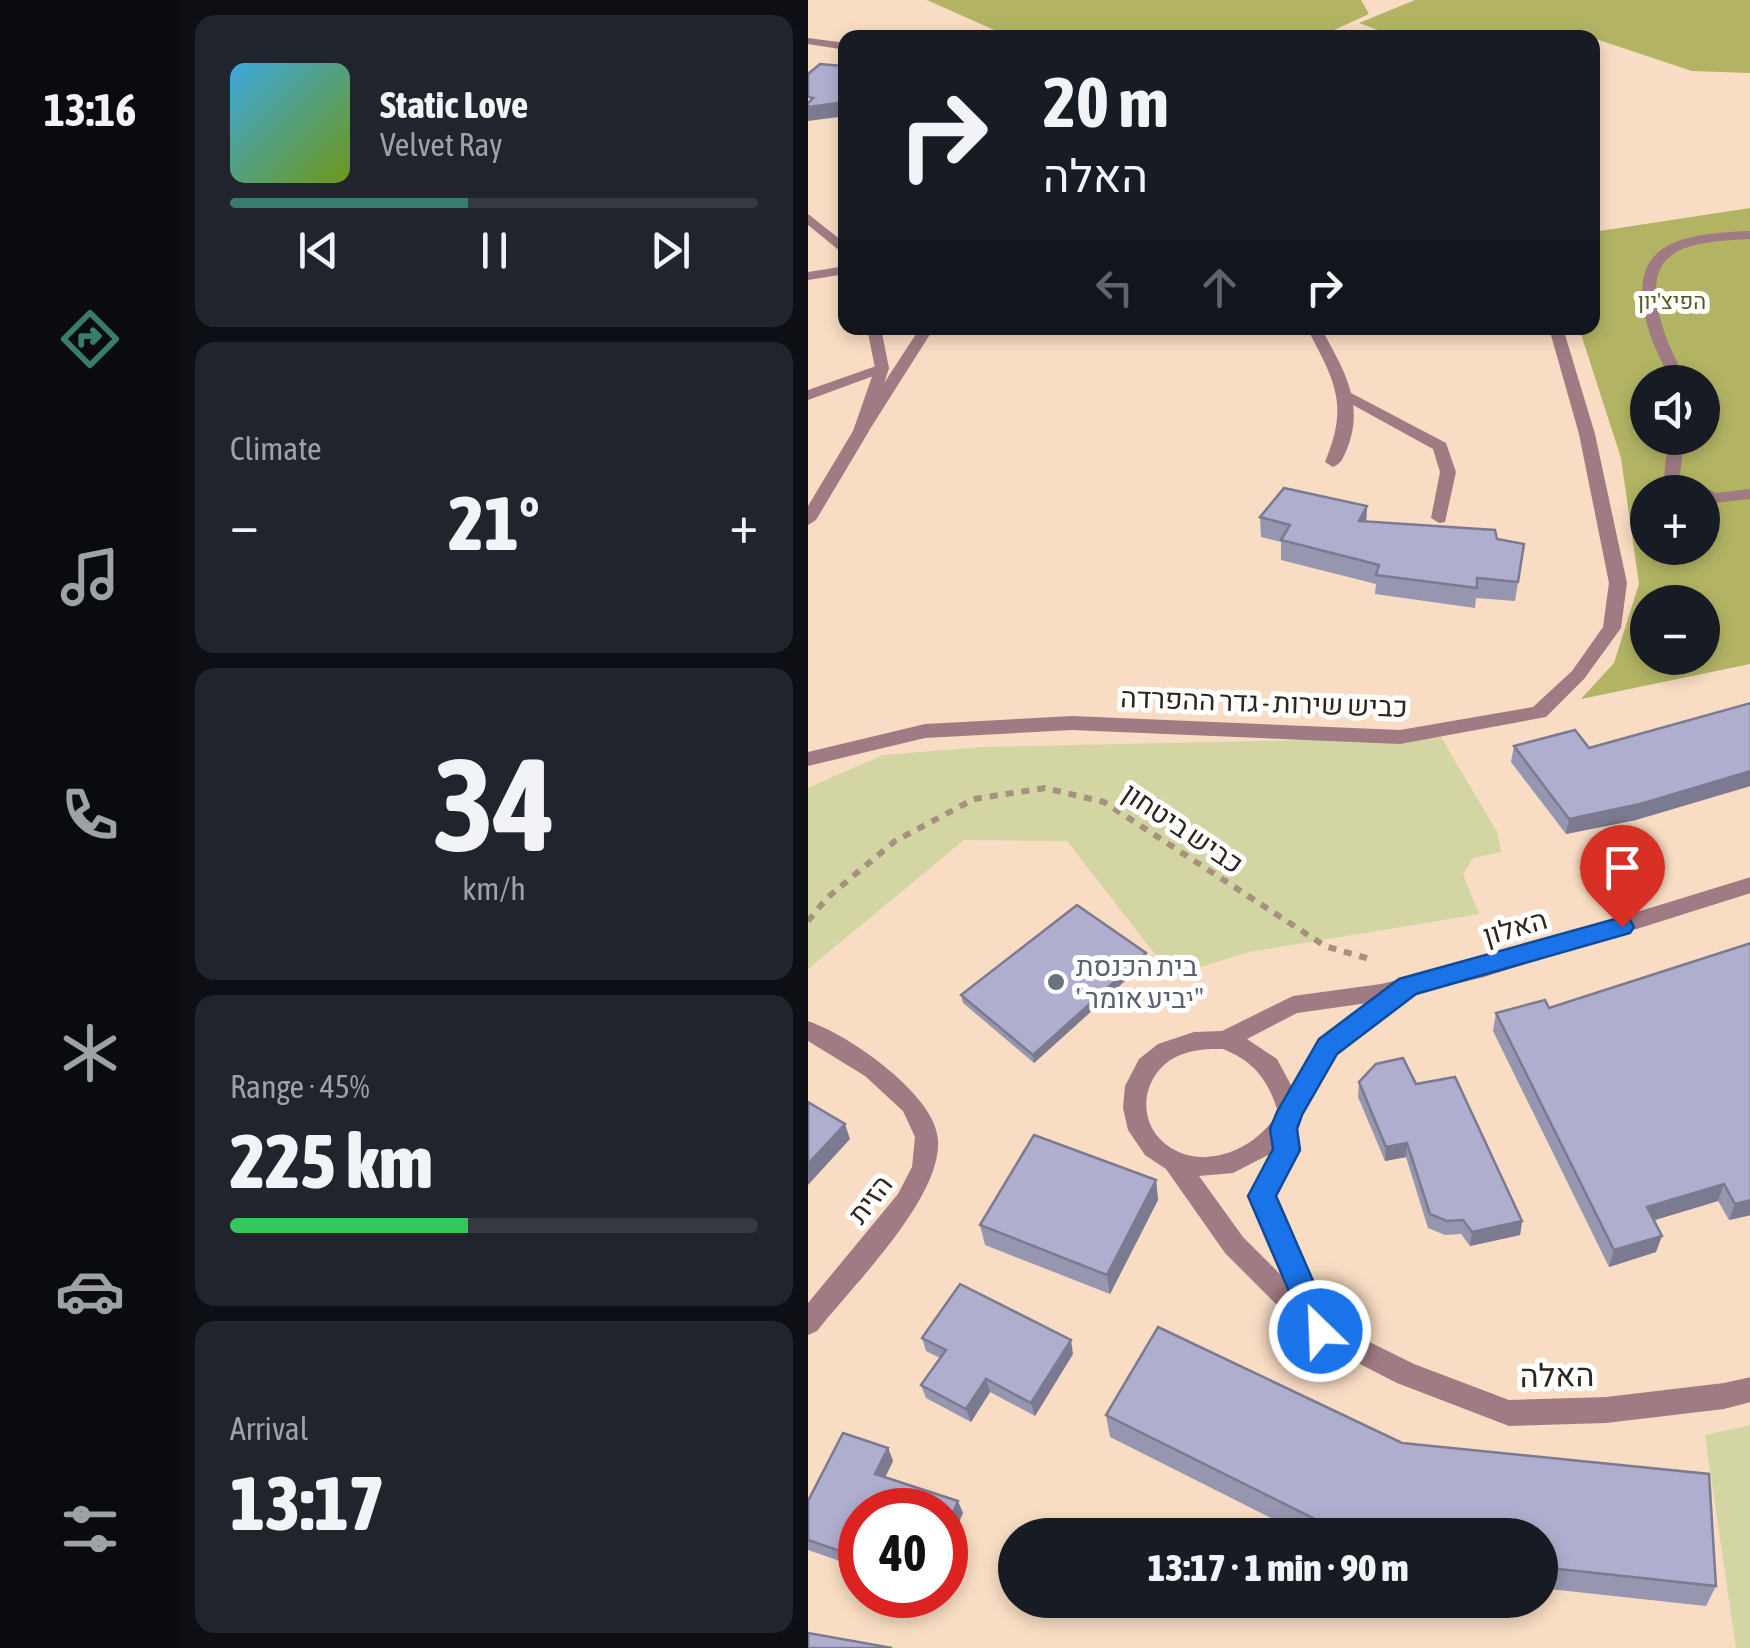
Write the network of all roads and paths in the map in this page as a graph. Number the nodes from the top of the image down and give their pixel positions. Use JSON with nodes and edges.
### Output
{"nodes":[{"id":1,"x":808,"y":41,"type":"edge"},
{"id":2,"x":838,"y":47,"type":"edge"},
{"id":3,"x":808,"y":218,"type":"edge"},
{"id":4,"x":1750,"y":235,"type":"edge"},
{"id":5,"x":838,"y":245,"type":"edge"},
{"id":6,"x":838,"y":271,"type":"edge"},
{"id":7,"x":808,"y":276,"type":"edge"},
{"id":8,"x":875,"y":335,"type":"edge"},
{"id":9,"x":923,"y":335,"type":"edge"},
{"id":10,"x":1318,"y":335,"type":"edge"},
{"id":11,"x":1558,"y":335,"type":"edge"},
{"id":12,"x":1669,"y":365,"type":"edge"},
{"id":13,"x":882,"y":368,"type":"junction"},
{"id":14,"x":808,"y":395,"type":"edge"},
{"id":15,"x":1349,"y":397,"type":"junction"},
{"id":16,"x":861,"y":432,"type":"junction"},
{"id":17,"x":1674,"y":455,"type":"edge"},
{"id":18,"x":1334,"y":462,"type":"dead end"},
{"id":19,"x":1750,"y":494,"type":"edge"},
{"id":20,"x":1438,"y":518,"type":"dead end"},
{"id":21,"x":808,"y":520,"type":"edge"},
{"id":22,"x":808,"y":759,"type":"edge"},
{"id":23,"x":1750,"y":885,"type":"edge"},
{"id":24,"x":808,"y":920,"type":"edge"},
{"id":25,"x":1380,"y":963,"type":"dead end"},
{"id":26,"x":1408,"y":986,"type":"junction"},
{"id":27,"x":808,"y":1030,"type":"edge"},
{"id":28,"x":1225,"y":1040,"type":"junction"},
{"id":29,"x":1287,"y":1121,"type":"junction"},
{"id":30,"x":1175,"y":1162,"type":"junction"},
{"id":31,"x":808,"y":1323,"type":"edge"},
{"id":32,"x":1320,"y":1331,"type":"junction"},
{"id":33,"x":1750,"y":1389,"type":"edge"}],
"edges":[{"from":1,"to":2,"type":"street"},
{"from":3,"to":5,"type":"street"},
{"from":4,"to":12,"type":"street"},
{"from":6,"to":7,"type":"street"},
{"from":8,"to":13,"type":"street"},
{"from":9,"to":16,"type":"street"},
{"from":10,"to":15,"type":"street"},
{"from":11,"to":22,"type":"street","name":"כביש שירות - גדר ההפרדה"},
{"from":13,"to":14,"type":"street"},
{"from":13,"to":16,"type":"street"},
{"from":15,"to":18,"type":"street"},
{"from":15,"to":20,"type":"street"},
{"from":16,"to":21,"type":"street"},
{"from":17,"to":19,"type":"street"},
{"from":23,"to":26,"type":"street","name":"האלון"},
{"from":24,"to":25,"type":"path","name":"כביש ביטחון"},
{"from":26,"to":28,"type":"street","name":"האלון"},
{"from":26,"to":29,"type":"street","name":"האלון"},
{"from":27,"to":31,"type":"street","name":"הזית"},
{"from":28,"to":29,"type":"street"},
{"from":28,"to":30,"type":"street"},
{"from":29,"to":30,"type":"street"},
{"from":29,"to":32,"type":"street"},
{"from":30,"to":32,"type":"street","name":"האלה"},
{"from":32,"to":33,"type":"street","name":"האלה"}]}
